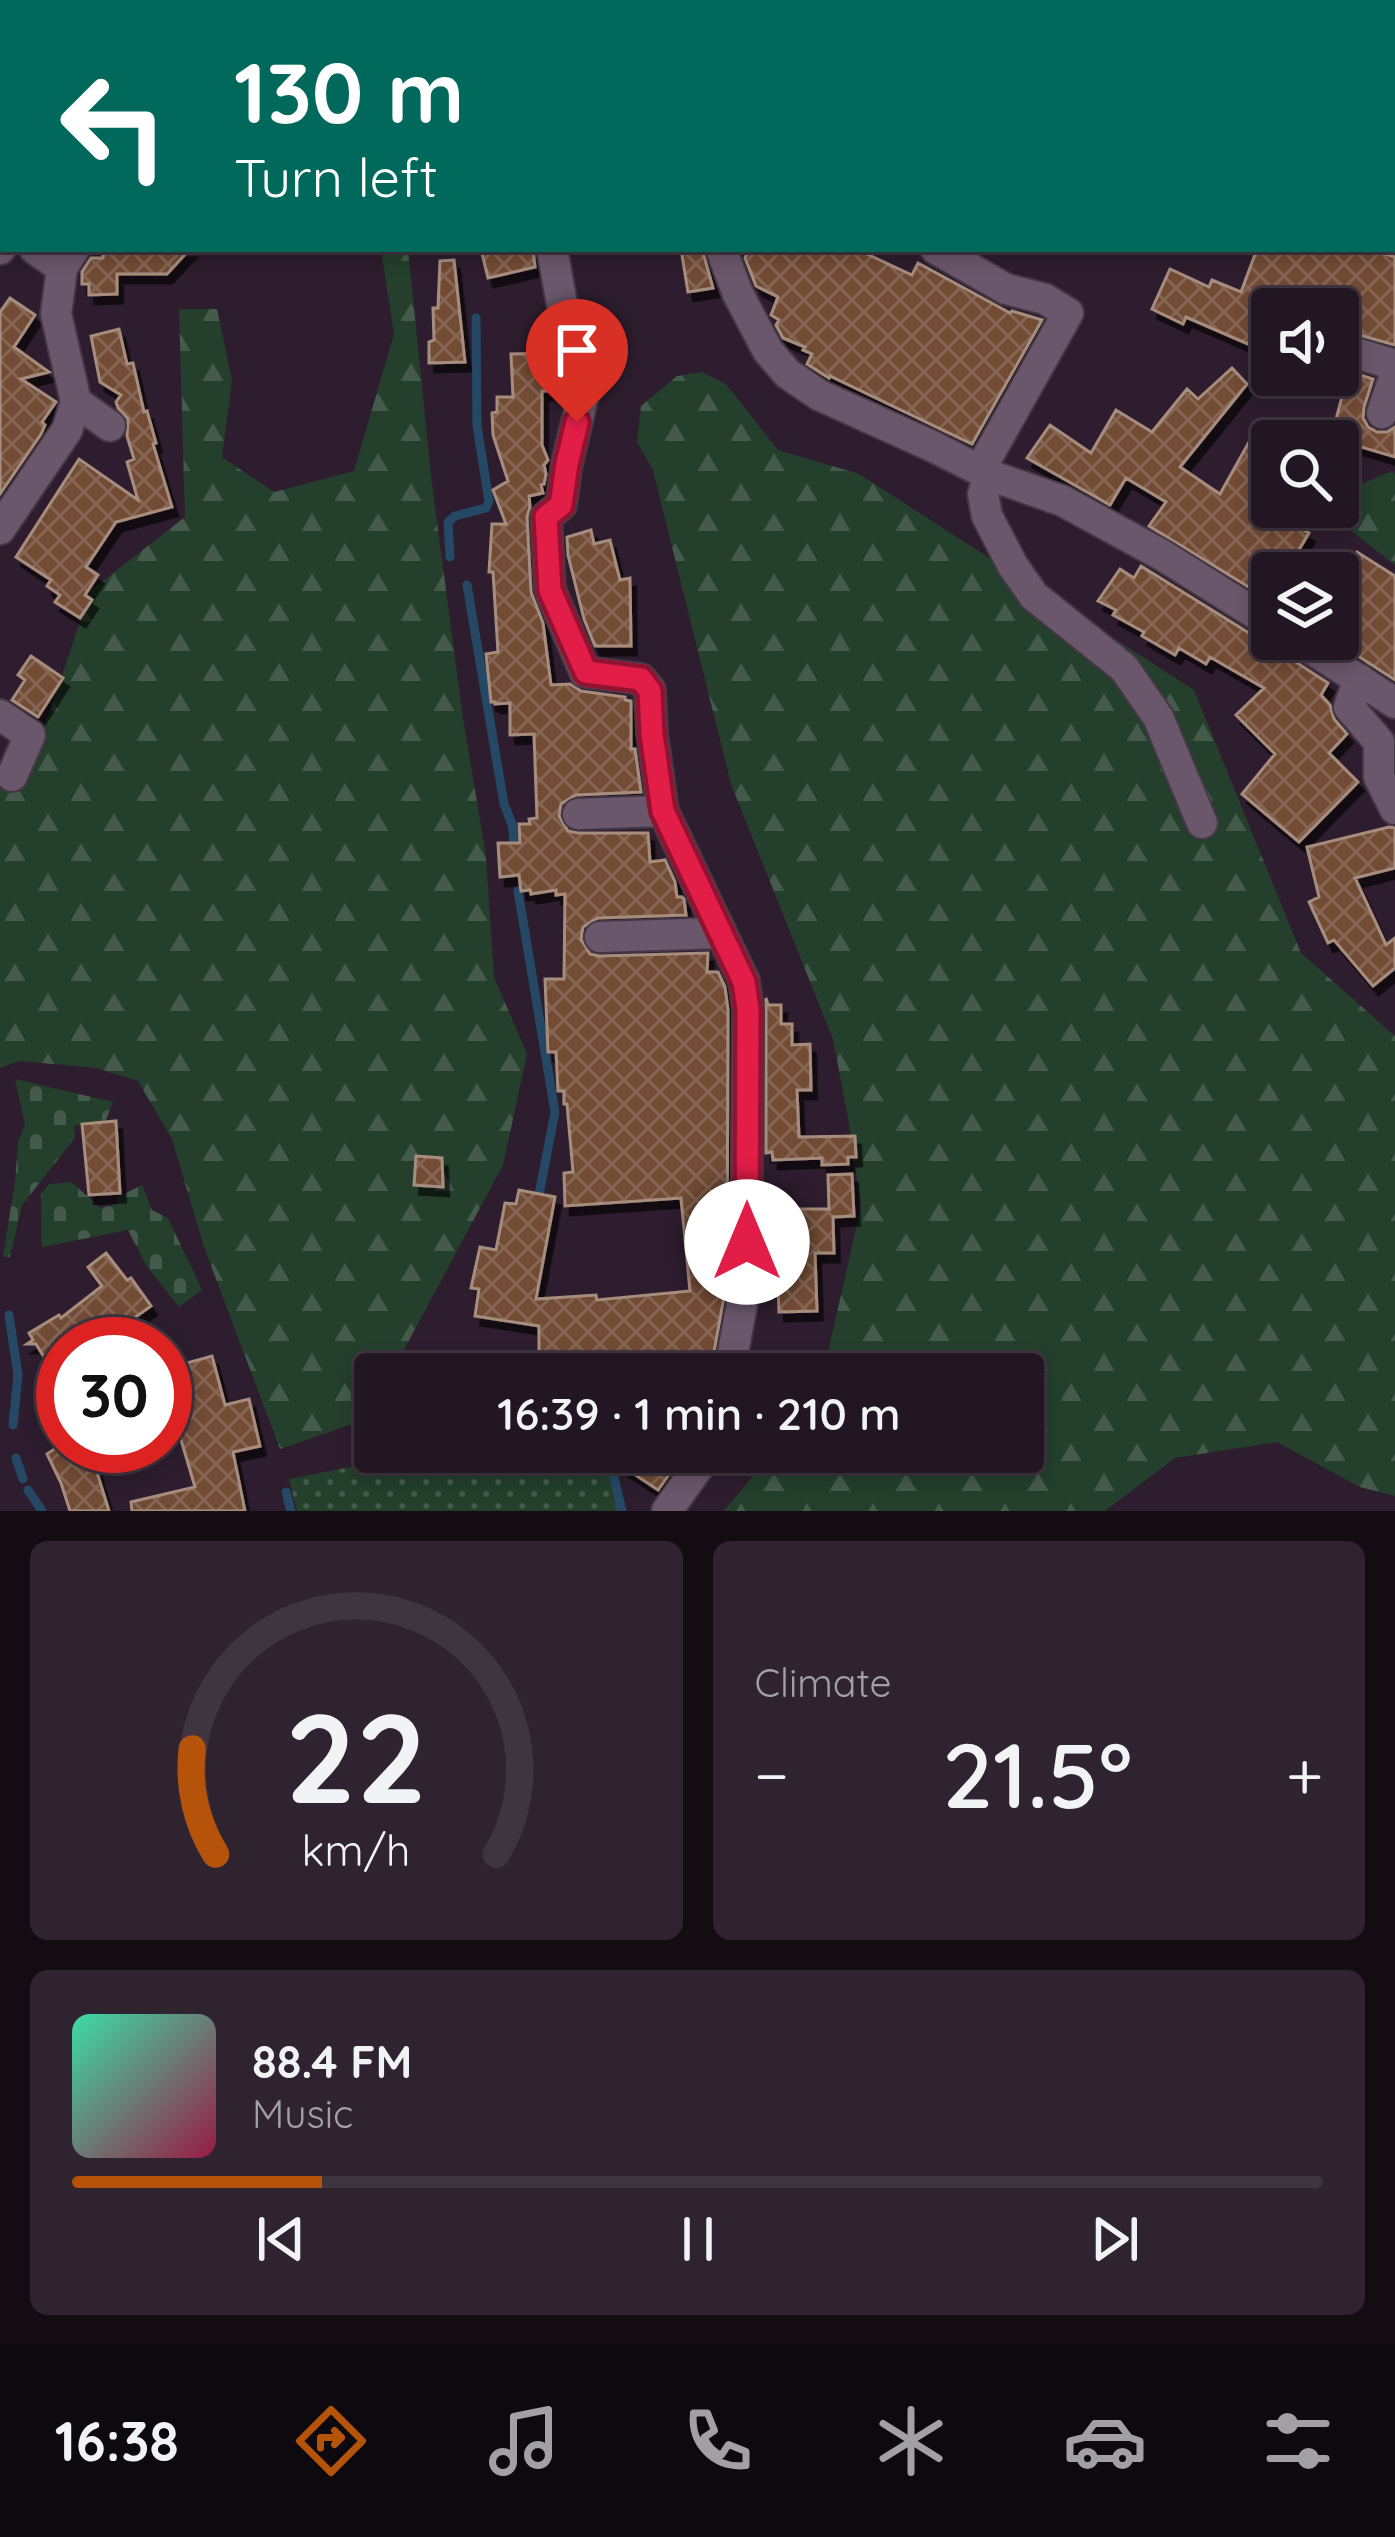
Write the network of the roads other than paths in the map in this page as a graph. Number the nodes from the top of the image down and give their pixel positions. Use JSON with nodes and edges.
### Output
{"nodes":[{"id":1,"x":553,"y":252,"type":"edge"},
{"id":2,"x":723,"y":252,"type":"edge"},
{"id":3,"x":941,"y":252,"type":"edge"},
{"id":4,"x":68,"y":258,"type":"edge"},
{"id":5,"x":1359,"y":354,"type":"edge"},
{"id":6,"x":1395,"y":365,"type":"edge"},
{"id":7,"x":1395,"y":375,"type":"edge"},
{"id":8,"x":76,"y":402,"type":"junction"},
{"id":9,"x":1382,"y":413,"type":"dead end"},
{"id":10,"x":110,"y":426,"type":"dead end"},
{"id":11,"x":985,"y":472,"type":"junction"},
{"id":12,"x":0,"y":529,"type":"edge"},
{"id":13,"x":1251,"y":611,"type":"edge"},
{"id":14,"x":1329,"y":660,"type":"edge"},
{"id":15,"x":1359,"y":679,"type":"junction"},
{"id":16,"x":1395,"y":703,"type":"edge"},
{"id":17,"x":0,"y":715,"type":"edge"},
{"id":18,"x":12,"y":776,"type":"dead end"},
{"id":19,"x":1395,"y":809,"type":"edge"},
{"id":20,"x":663,"y":811,"type":"junction"},
{"id":21,"x":578,"y":814,"type":"dead end"},
{"id":22,"x":1202,"y":824,"type":"dead end"},
{"id":23,"x":718,"y":933,"type":"junction"},
{"id":24,"x":600,"y":937,"type":"dead end"},
{"id":25,"x":733,"y":1353,"type":"edge"},
{"id":26,"x":693,"y":1473,"type":"edge"},
{"id":27,"x":667,"y":1511,"type":"edge"}],
"edges":[{"from":1,"to":20,"type":"street"},
{"from":2,"to":11,"type":"street"},
{"from":3,"to":11,"type":"street"},
{"from":4,"to":8,"type":"street"},
{"from":5,"to":6,"type":"street"},
{"from":7,"to":9,"type":"street"},
{"from":8,"to":10,"type":"street"},
{"from":8,"to":12,"type":"street"},
{"from":11,"to":13,"type":"street"},
{"from":11,"to":22,"type":"street"},
{"from":14,"to":15,"type":"street"},
{"from":15,"to":16,"type":"street"},
{"from":15,"to":19,"type":"street"},
{"from":17,"to":18,"type":"street"},
{"from":20,"to":21,"type":"street"},
{"from":20,"to":23,"type":"street"},
{"from":23,"to":24,"type":"street"},
{"from":23,"to":25,"type":"street"},
{"from":26,"to":27,"type":"street"}]}
